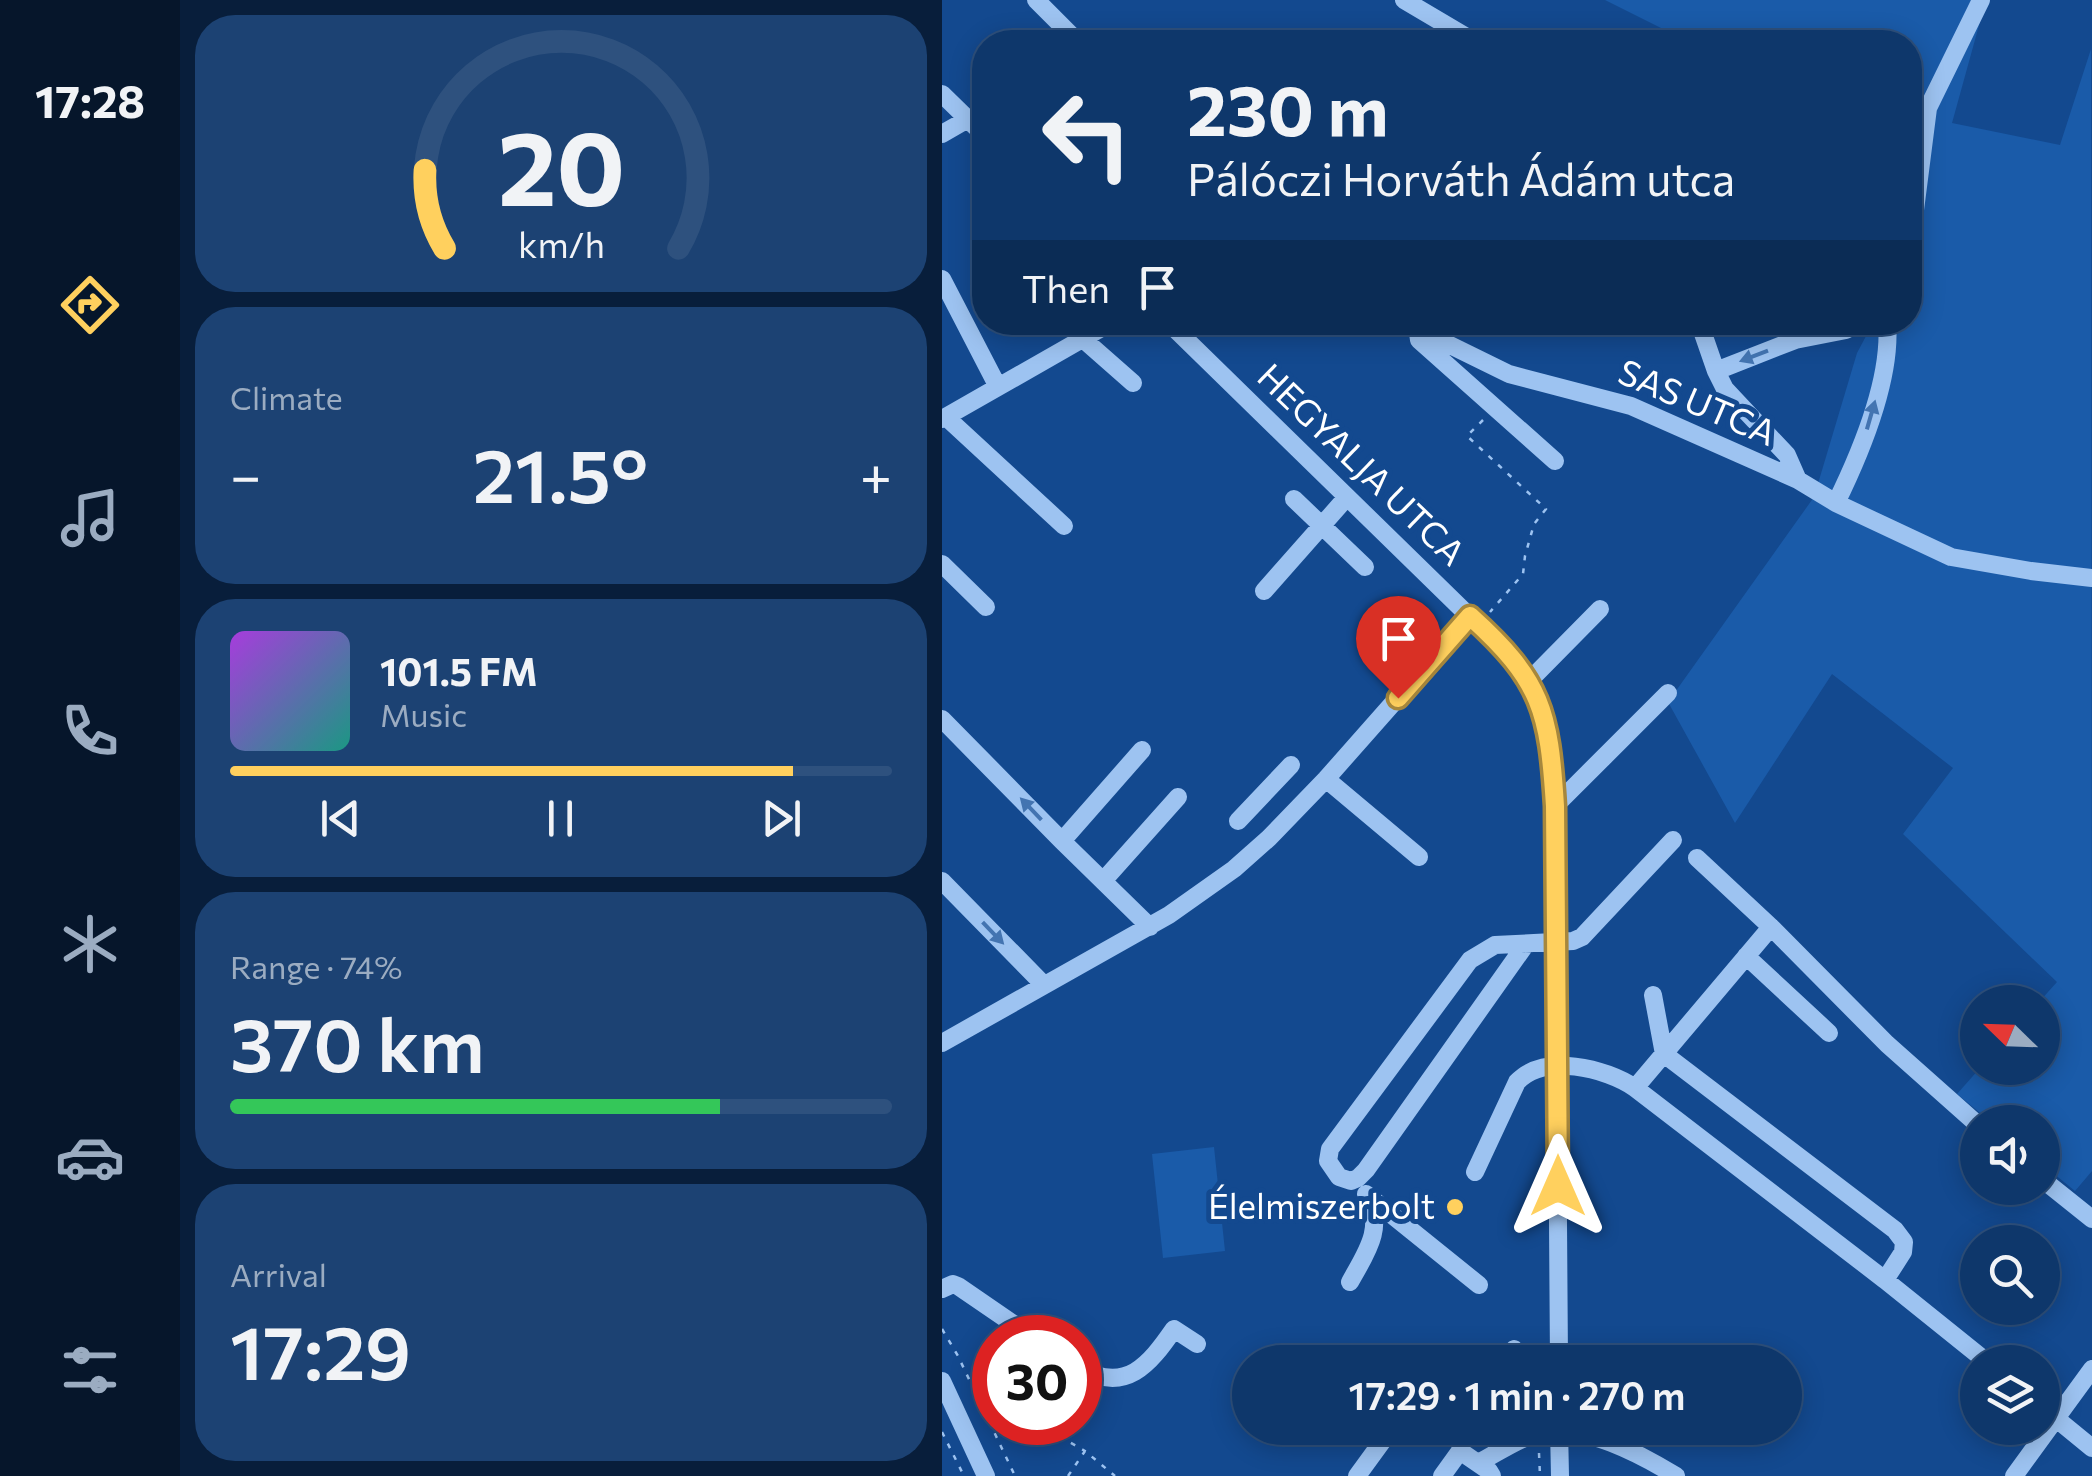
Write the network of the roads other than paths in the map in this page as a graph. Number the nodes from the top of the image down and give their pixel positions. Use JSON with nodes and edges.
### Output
{"nodes":[{"id":1,"x":1036,"y":0,"type":"edge"},
{"id":2,"x":1404,"y":0,"type":"edge"},
{"id":3,"x":1981,"y":0,"type":"edge"},
{"id":4,"x":1066,"y":30,"type":"edge"},
{"id":5,"x":1455,"y":30,"type":"edge"},
{"id":6,"x":942,"y":94,"type":"edge"},
{"id":7,"x":968,"y":119,"type":"junction"},
{"id":8,"x":972,"y":123,"type":"edge"},
{"id":9,"x":942,"y":134,"type":"edge"},
{"id":10,"x":1922,"y":155,"type":"edge"},
{"id":11,"x":942,"y":279,"type":"edge"},
{"id":12,"x":1091,"y":335,"type":"edge"},
{"id":13,"x":1181,"y":335,"type":"edge"},
{"id":14,"x":1416,"y":335,"type":"edge"},
{"id":15,"x":1429,"y":335,"type":"edge"},
{"id":16,"x":1704,"y":335,"type":"edge"},
{"id":17,"x":1820,"y":335,"type":"edge"},
{"id":18,"x":1888,"y":335,"type":"edge"},
{"id":19,"x":1084,"y":339,"type":"junction"},
{"id":20,"x":1716,"y":371,"type":"junction"},
{"id":21,"x":1132,"y":384,"type":"dead end"},
{"id":22,"x":998,"y":387,"type":"junction"},
{"id":23,"x":944,"y":418,"type":"edge"},
{"id":24,"x":1555,"y":461,"type":"dead end"},
{"id":25,"x":1798,"y":480,"type":"junction"},
{"id":26,"x":1348,"y":497,"type":"junction"},
{"id":27,"x":1294,"y":499,"type":"dead end"},
{"id":28,"x":1836,"y":503,"type":"junction"},
{"id":29,"x":1064,"y":526,"type":"dead end"},
{"id":30,"x":1322,"y":526,"type":"junction"},
{"id":31,"x":942,"y":564,"type":"edge"},
{"id":32,"x":1364,"y":567,"type":"dead end"},
{"id":33,"x":2092,"y":578,"type":"edge"},
{"id":34,"x":1264,"y":591,"type":"dead end"},
{"id":35,"x":986,"y":607,"type":"dead end"},
{"id":36,"x":1600,"y":609,"type":"dead end"},
{"id":37,"x":1474,"y":620,"type":"junction"},
{"id":38,"x":1529,"y":681,"type":"junction"},
{"id":39,"x":1668,"y":694,"type":"dead end"},
{"id":40,"x":942,"y":718,"type":"edge"},
{"id":41,"x":1142,"y":750,"type":"dead end"},
{"id":42,"x":1291,"y":765,"type":"dead end"},
{"id":43,"x":1326,"y":779,"type":"junction"},
{"id":44,"x":1274,"y":783,"type":"junction"},
{"id":45,"x":1178,"y":797,"type":"dead end"},
{"id":46,"x":1301,"y":804,"type":"junction"},
{"id":47,"x":1555,"y":806,"type":"junction"},
{"id":48,"x":1238,"y":821,"type":"dead end"},
{"id":49,"x":1674,"y":840,"type":"dead end"},
{"id":50,"x":1062,"y":841,"type":"junction"},
{"id":51,"x":1419,"y":857,"type":"dead end"},
{"id":52,"x":1697,"y":858,"type":"dead end"},
{"id":53,"x":942,"y":881,"type":"edge"},
{"id":54,"x":1103,"y":881,"type":"junction"},
{"id":55,"x":1150,"y":926,"type":"junction"},
{"id":56,"x":1770,"y":927,"type":"junction"},
{"id":57,"x":1557,"y":942,"type":"junction"},
{"id":58,"x":1526,"y":944,"type":"junction"},
{"id":59,"x":1746,"y":956,"type":"junction"},
{"id":60,"x":1044,"y":984,"type":"junction"},
{"id":61,"x":1653,"y":995,"type":"dead end"},
{"id":62,"x":1829,"y":1032,"type":"dead end"},
{"id":63,"x":942,"y":1043,"type":"edge"},
{"id":64,"x":1664,"y":1054,"type":"junction"},
{"id":65,"x":1558,"y":1066,"type":"junction"},
{"id":66,"x":1635,"y":1088,"type":"junction"},
{"id":67,"x":1960,"y":1109,"type":"edge"},
{"id":68,"x":1475,"y":1172,"type":"dead end"},
{"id":69,"x":1350,"y":1181,"type":"junction"},
{"id":70,"x":2060,"y":1193,"type":"edge"},
{"id":71,"x":1366,"y":1194,"type":"junction"},
{"id":72,"x":2092,"y":1219,"type":"edge"},
{"id":73,"x":1886,"y":1280,"type":"junction"},
{"id":74,"x":1350,"y":1282,"type":"dead end"},
{"id":75,"x":1479,"y":1286,"type":"dead end"},
{"id":76,"x":942,"y":1289,"type":"edge"},
{"id":77,"x":1000,"y":1315,"type":"edge"},
{"id":78,"x":1197,"y":1344,"type":"dead end"},
{"id":79,"x":1559,"y":1345,"type":"edge"},
{"id":80,"x":1967,"y":1345,"type":"edge"},
{"id":81,"x":2092,"y":1369,"type":"edge"},
{"id":82,"x":1102,"y":1378,"type":"edge"},
{"id":83,"x":942,"y":1381,"type":"edge"},
{"id":84,"x":2060,"y":1415,"type":"edge"},
{"id":85,"x":950,"y":1418,"type":"edge"},
{"id":86,"x":2060,"y":1421,"type":"edge"},
{"id":87,"x":1380,"y":1445,"type":"edge"},
{"id":88,"x":1461,"y":1445,"type":"edge"},
{"id":89,"x":1520,"y":1445,"type":"edge"},
{"id":90,"x":1559,"y":1445,"type":"edge"},
{"id":91,"x":1615,"y":1445,"type":"edge"},
{"id":92,"x":2037,"y":1445,"type":"edge"},
{"id":93,"x":2092,"y":1448,"type":"edge"},
{"id":94,"x":1460,"y":1450,"type":"junction"},
{"id":95,"x":1485,"y":1470,"type":"edge"},
{"id":96,"x":986,"y":1476,"type":"edge"},
{"id":97,"x":1357,"y":1476,"type":"edge"},
{"id":98,"x":1442,"y":1476,"type":"edge"},
{"id":99,"x":1560,"y":1476,"type":"edge"},
{"id":100,"x":1676,"y":1476,"type":"edge"},
{"id":101,"x":2014,"y":1476,"type":"edge"}],
"edges":[{"from":1,"to":4,"type":"street"},
{"from":2,"to":5,"type":"street"},
{"from":3,"to":10,"type":"street"},
{"from":6,"to":7,"type":"street"},
{"from":7,"to":8,"type":"street"},
{"from":7,"to":9,"type":"street"},
{"from":11,"to":22,"type":"street"},
{"from":12,"to":19,"type":"street"},
{"from":13,"to":26,"type":"street","name":"HEGYALJA UTCA"},
{"from":14,"to":24,"type":"street"},
{"from":15,"to":25,"type":"street","name":"SAS UTCA"},
{"from":16,"to":20,"type":"street"},
{"from":17,"to":20,"type":"street","one_way":true},
{"from":28,"to":18,"type":"street","one_way":true},
{"from":19,"to":21,"type":"street"},
{"from":19,"to":22,"type":"street"},
{"from":20,"to":25,"type":"street"},
{"from":22,"to":23,"type":"street"},
{"from":23,"to":29,"type":"street"},
{"from":25,"to":28,"type":"street","name":"SAS UTCA"},
{"from":26,"to":30,"type":"street"},
{"from":26,"to":37,"type":"street","name":"HEGYALJA UTCA"},
{"from":27,"to":30,"type":"street"},
{"from":28,"to":33,"type":"street","name":"SAS UTCA"},
{"from":30,"to":32,"type":"street"},
{"from":30,"to":34,"type":"street"},
{"from":31,"to":35,"type":"street"},
{"from":36,"to":38,"type":"street"},
{"from":37,"to":38,"type":"street","name":"HEGYALJA UTCA"},
{"from":37,"to":43,"type":"street"},
{"from":38,"to":47,"type":"street","name":"HEGYALJA UTCA"},
{"from":39,"to":47,"type":"street"},
{"from":50,"to":40,"type":"street","one_way":true},
{"from":41,"to":50,"type":"street"},
{"from":42,"to":44,"type":"street"},
{"from":43,"to":46,"type":"street"},
{"from":43,"to":51,"type":"street"},
{"from":44,"to":46,"type":"street"},
{"from":44,"to":48,"type":"street"},
{"from":45,"to":54,"type":"street"},
{"from":46,"to":55,"type":"street"},
{"from":47,"to":57,"type":"street","name":"HEGYALJA UTCA"},
{"from":49,"to":57,"type":"street"},
{"from":50,"to":54,"type":"street"},
{"from":52,"to":56,"type":"street"},
{"from":53,"to":60,"type":"street","one_way":true},
{"from":54,"to":55,"type":"street"},
{"from":55,"to":60,"type":"street"},
{"from":56,"to":59,"type":"street"},
{"from":56,"to":67,"type":"street"},
{"from":57,"to":58,"type":"street"},
{"from":57,"to":65,"type":"street","name":"HEGYALJA UTCA"},
{"from":58,"to":69,"type":"street"},
{"from":58,"to":69,"type":"street"},
{"from":59,"to":62,"type":"street"},
{"from":59,"to":64,"type":"street"},
{"from":60,"to":63,"type":"street"},
{"from":61,"to":64,"type":"street"},
{"from":64,"to":66,"type":"street"},
{"from":64,"to":73,"type":"street"},
{"from":65,"to":66,"type":"street"},
{"from":65,"to":68,"type":"street"},
{"from":65,"to":79,"type":"street","name":"HEGYALJA UTCA"},
{"from":66,"to":73,"type":"street"},
{"from":69,"to":71,"type":"street"},
{"from":70,"to":72,"type":"street"},
{"from":71,"to":74,"type":"street"},
{"from":71,"to":75,"type":"street"},
{"from":73,"to":80,"type":"street"},
{"from":76,"to":77,"type":"street"},
{"from":78,"to":82,"type":"street"},
{"from":81,"to":84,"type":"street"},
{"from":83,"to":85,"type":"street"},
{"from":85,"to":96,"type":"street"},
{"from":86,"to":93,"type":"street"},
{"from":87,"to":97,"type":"street"},
{"from":88,"to":94,"type":"street"},
{"from":89,"to":95,"type":"street"},
{"from":90,"to":99,"type":"street"},
{"from":91,"to":100,"type":"street"},
{"from":92,"to":101,"type":"street"},
{"from":94,"to":95,"type":"street"},
{"from":94,"to":98,"type":"street"}]}
